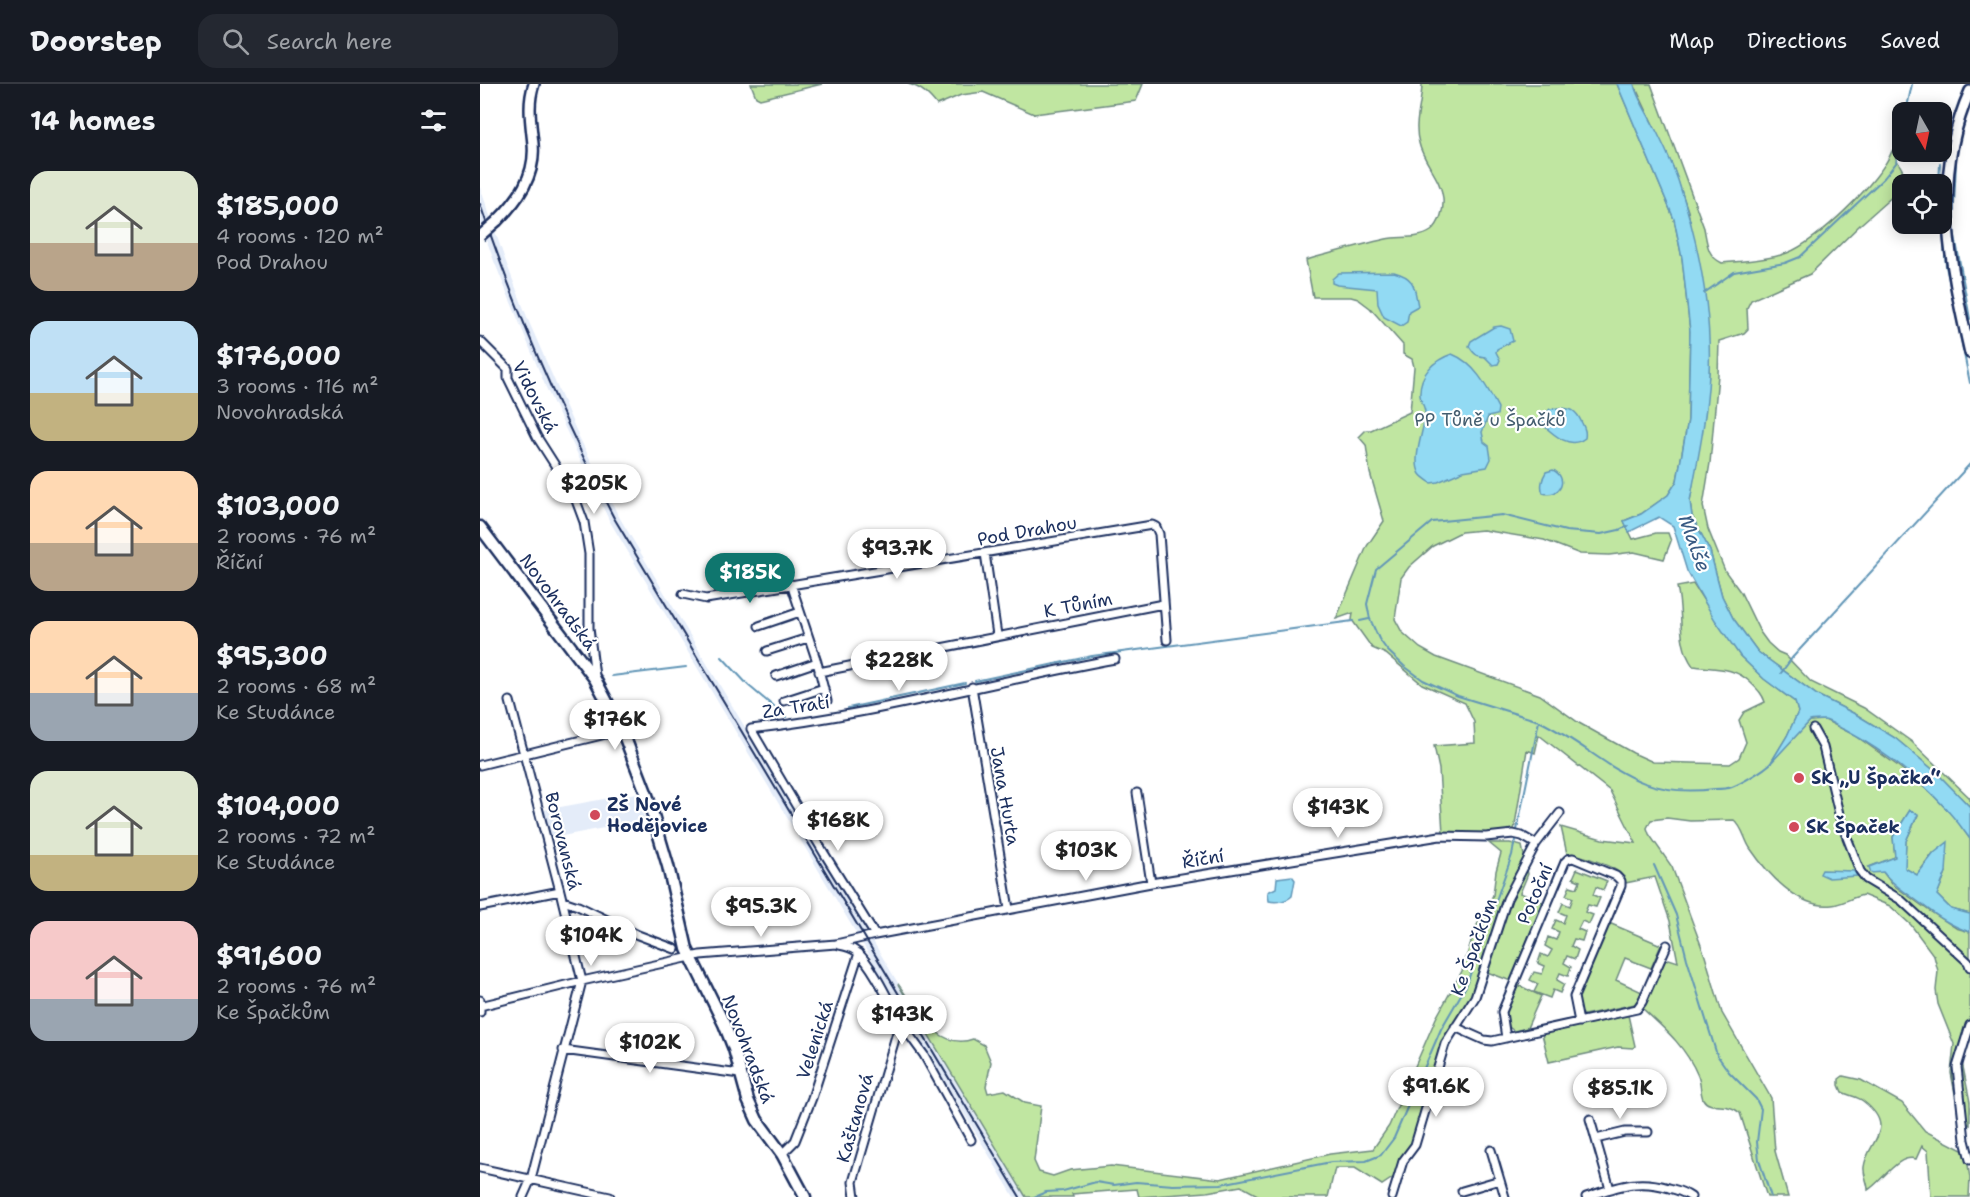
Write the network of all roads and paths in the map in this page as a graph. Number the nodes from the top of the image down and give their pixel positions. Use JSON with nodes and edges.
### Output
{"nodes":[{"id":1,"x":534,"y":84,"type":"edge"},
{"id":2,"x":1970,"y":91,"type":"edge"},
{"id":3,"x":480,"y":236,"type":"edge"},
{"id":4,"x":480,"y":341,"type":"edge"},
{"id":5,"x":1970,"y":353,"type":"edge"},
{"id":6,"x":480,"y":527,"type":"edge"},
{"id":7,"x":985,"y":553,"type":"junction"},
{"id":8,"x":790,"y":584,"type":"junction"},
{"id":9,"x":683,"y":594,"type":"dead end"},
{"id":10,"x":1163,"y":604,"type":"junction"},
{"id":11,"x":800,"y":612,"type":"junction"},
{"id":12,"x":759,"y":626,"type":"dead end"},
{"id":13,"x":998,"y":635,"type":"junction"},
{"id":14,"x":808,"y":638,"type":"junction"},
{"id":15,"x":1167,"y":640,"type":"dead end"},
{"id":16,"x":767,"y":651,"type":"dead end"},
{"id":17,"x":1115,"y":659,"type":"dead end"},
{"id":18,"x":817,"y":662,"type":"junction"},
{"id":19,"x":819,"y":672,"type":"junction"},
{"id":20,"x":776,"y":676,"type":"dead end"},
{"id":21,"x":595,"y":679,"type":"junction"},
{"id":22,"x":972,"y":687,"type":"junction"},
{"id":23,"x":824,"y":688,"type":"junction"},
{"id":24,"x":510,"y":701,"type":"dead end"},
{"id":25,"x":784,"y":701,"type":"dead end"},
{"id":26,"x":827,"y":701,"type":"dead end"},
{"id":27,"x":1813,"y":729,"type":"dead end"},
{"id":28,"x":622,"y":730,"type":"junction"},
{"id":29,"x":525,"y":754,"type":"junction"},
{"id":30,"x":480,"y":765,"type":"edge"},
{"id":31,"x":1137,"y":794,"type":"dead end"},
{"id":32,"x":1560,"y":813,"type":"dead end"},
{"id":33,"x":1536,"y":844,"type":"junction"},
{"id":34,"x":1151,"y":883,"type":"junction"},
{"id":35,"x":560,"y":891,"type":"junction"},
{"id":36,"x":563,"y":901,"type":"junction"},
{"id":37,"x":480,"y":907,"type":"edge"},
{"id":38,"x":1009,"y":909,"type":"junction"},
{"id":39,"x":875,"y":935,"type":"junction"},
{"id":40,"x":836,"y":944,"type":"junction"},
{"id":41,"x":1667,"y":945,"type":"dead end"},
{"id":42,"x":675,"y":949,"type":"dead end"},
{"id":43,"x":859,"y":953,"type":"junction"},
{"id":44,"x":691,"y":958,"type":"junction"},
{"id":45,"x":1970,"y":967,"type":"edge"},
{"id":46,"x":582,"y":981,"type":"junction"},
{"id":47,"x":480,"y":1006,"type":"edge"},
{"id":48,"x":900,"y":1022,"type":"junction"},
{"id":49,"x":1579,"y":1022,"type":"junction"},
{"id":50,"x":1970,"y":1025,"type":"edge"},
{"id":51,"x":1455,"y":1028,"type":"junction"},
{"id":52,"x":1506,"y":1038,"type":"junction"},
{"id":53,"x":563,"y":1050,"type":"junction"},
{"id":54,"x":740,"y":1074,"type":"junction"},
{"id":55,"x":1590,"y":1119,"type":"dead end"},
{"id":56,"x":1648,"y":1132,"type":"dead end"},
{"id":57,"x":1596,"y":1138,"type":"junction"},
{"id":58,"x":971,"y":1140,"type":"dead end"},
{"id":59,"x":1491,"y":1150,"type":"dead end"},
{"id":60,"x":782,"y":1154,"type":"junction"},
{"id":61,"x":1970,"y":1160,"type":"edge"},
{"id":62,"x":480,"y":1168,"type":"edge"},
{"id":63,"x":531,"y":1179,"type":"junction"},
{"id":64,"x":1500,"y":1180,"type":"junction"},
{"id":65,"x":1610,"y":1189,"type":"junction"},
{"id":66,"x":1462,"y":1191,"type":"dead end"},
{"id":67,"x":523,"y":1197,"type":"edge"},
{"id":68,"x":610,"y":1197,"type":"edge"},
{"id":69,"x":805,"y":1197,"type":"edge"},
{"id":70,"x":855,"y":1197,"type":"edge"},
{"id":71,"x":1392,"y":1197,"type":"edge"},
{"id":72,"x":1505,"y":1197,"type":"edge"},
{"id":73,"x":1586,"y":1197,"type":"edge"},
{"id":74,"x":1691,"y":1197,"type":"edge"}],
"edges":[{"from":1,"to":3,"type":"street","bridge":true},
{"from":2,"to":5,"type":"street"},
{"from":4,"to":21,"type":"street","name":"Vidovská"},
{"from":6,"to":21,"type":"main road","name":"Novohradská"},
{"from":7,"to":8,"type":"street","name":"Pod Drahou"},
{"from":7,"to":10,"type":"street","name":"Pod Drahou"},
{"from":7,"to":13,"type":"street"},
{"from":8,"to":9,"type":"street","name":"Pod Drahou"},
{"from":8,"to":11,"type":"street"},
{"from":10,"to":13,"type":"street","name":"K Tůním"},
{"from":10,"to":15,"type":"street","name":"Pod Drahou"},
{"from":11,"to":12,"type":"street"},
{"from":11,"to":14,"type":"street"},
{"from":13,"to":19,"type":"street","name":"K Tůním"},
{"from":14,"to":16,"type":"street"},
{"from":14,"to":18,"type":"street"},
{"from":17,"to":22,"type":"street","name":"Za Tratí"},
{"from":18,"to":19,"type":"street"},
{"from":18,"to":20,"type":"street"},
{"from":19,"to":23,"type":"street"},
{"from":21,"to":28,"type":"main road","name":"Novohradská"},
{"from":22,"to":38,"type":"street","name":"Jana Hurta"},
{"from":22,"to":39,"type":"street","name":"Za Tratí"},
{"from":23,"to":25,"type":"street"},
{"from":23,"to":26,"type":"street"},
{"from":24,"to":29,"type":"street","name":"Borovanská"},
{"from":27,"to":45,"type":"street"},
{"from":28,"to":29,"type":"street"},
{"from":28,"to":44,"type":"main road","name":"Novohradská"},
{"from":29,"to":30,"type":"street"},
{"from":29,"to":35,"type":"street","name":"Borovanská"},
{"from":31,"to":34,"type":"street"},
{"from":32,"to":33,"type":"street","name":"Ke Špačkům"},
{"from":33,"to":34,"type":"street","name":"Říční"},
{"from":33,"to":51,"type":"street","name":"Ke Špačkům"},
{"from":34,"to":38,"type":"street","name":"Říční"},
{"from":35,"to":36,"type":"street","name":"Borovanská"},
{"from":35,"to":37,"type":"street"},
{"from":36,"to":42,"type":"street"},
{"from":36,"to":46,"type":"street","name":"Borovanská"},
{"from":38,"to":39,"type":"street","name":"Říční"},
{"from":39,"to":40,"type":"street","name":"Říční"},
{"from":40,"to":43,"type":"street"},
{"from":40,"to":44,"type":"street","name":"Říční"},
{"from":41,"to":49,"type":"street"},
{"from":43,"to":48,"type":"street"},
{"from":43,"to":60,"type":"street","name":"Velenická"},
{"from":44,"to":46,"type":"street","name":"Říční"},
{"from":44,"to":54,"type":"main road","name":"Novohradská"},
{"from":46,"to":47,"type":"street","name":"Říční"},
{"from":46,"to":53,"type":"street","name":"Borovanská"},
{"from":48,"to":58,"type":"street"},
{"from":48,"to":70,"type":"street","name":"Kaštanová"},
{"from":49,"to":52,"type":"street"},
{"from":49,"to":52,"type":"street","name":"Potoční"},
{"from":50,"to":61,"type":"street"},
{"from":51,"to":52,"type":"street"},
{"from":51,"to":71,"type":"street","name":"Ke Špačkům"},
{"from":53,"to":54,"type":"street"},
{"from":53,"to":63,"type":"street","name":"Borovanská"},
{"from":54,"to":60,"type":"main road","name":"Novohradská"},
{"from":55,"to":57,"type":"street"},
{"from":56,"to":57,"type":"street"},
{"from":57,"to":65,"type":"street"},
{"from":59,"to":64,"type":"street"},
{"from":60,"to":69,"type":"main road","name":"Novohradská"},
{"from":62,"to":63,"type":"street"},
{"from":63,"to":67,"type":"street","name":"Borovanská"},
{"from":63,"to":68,"type":"street"},
{"from":64,"to":66,"type":"street"},
{"from":64,"to":72,"type":"street"},
{"from":65,"to":73,"type":"street"},
{"from":65,"to":74,"type":"street"}]}
